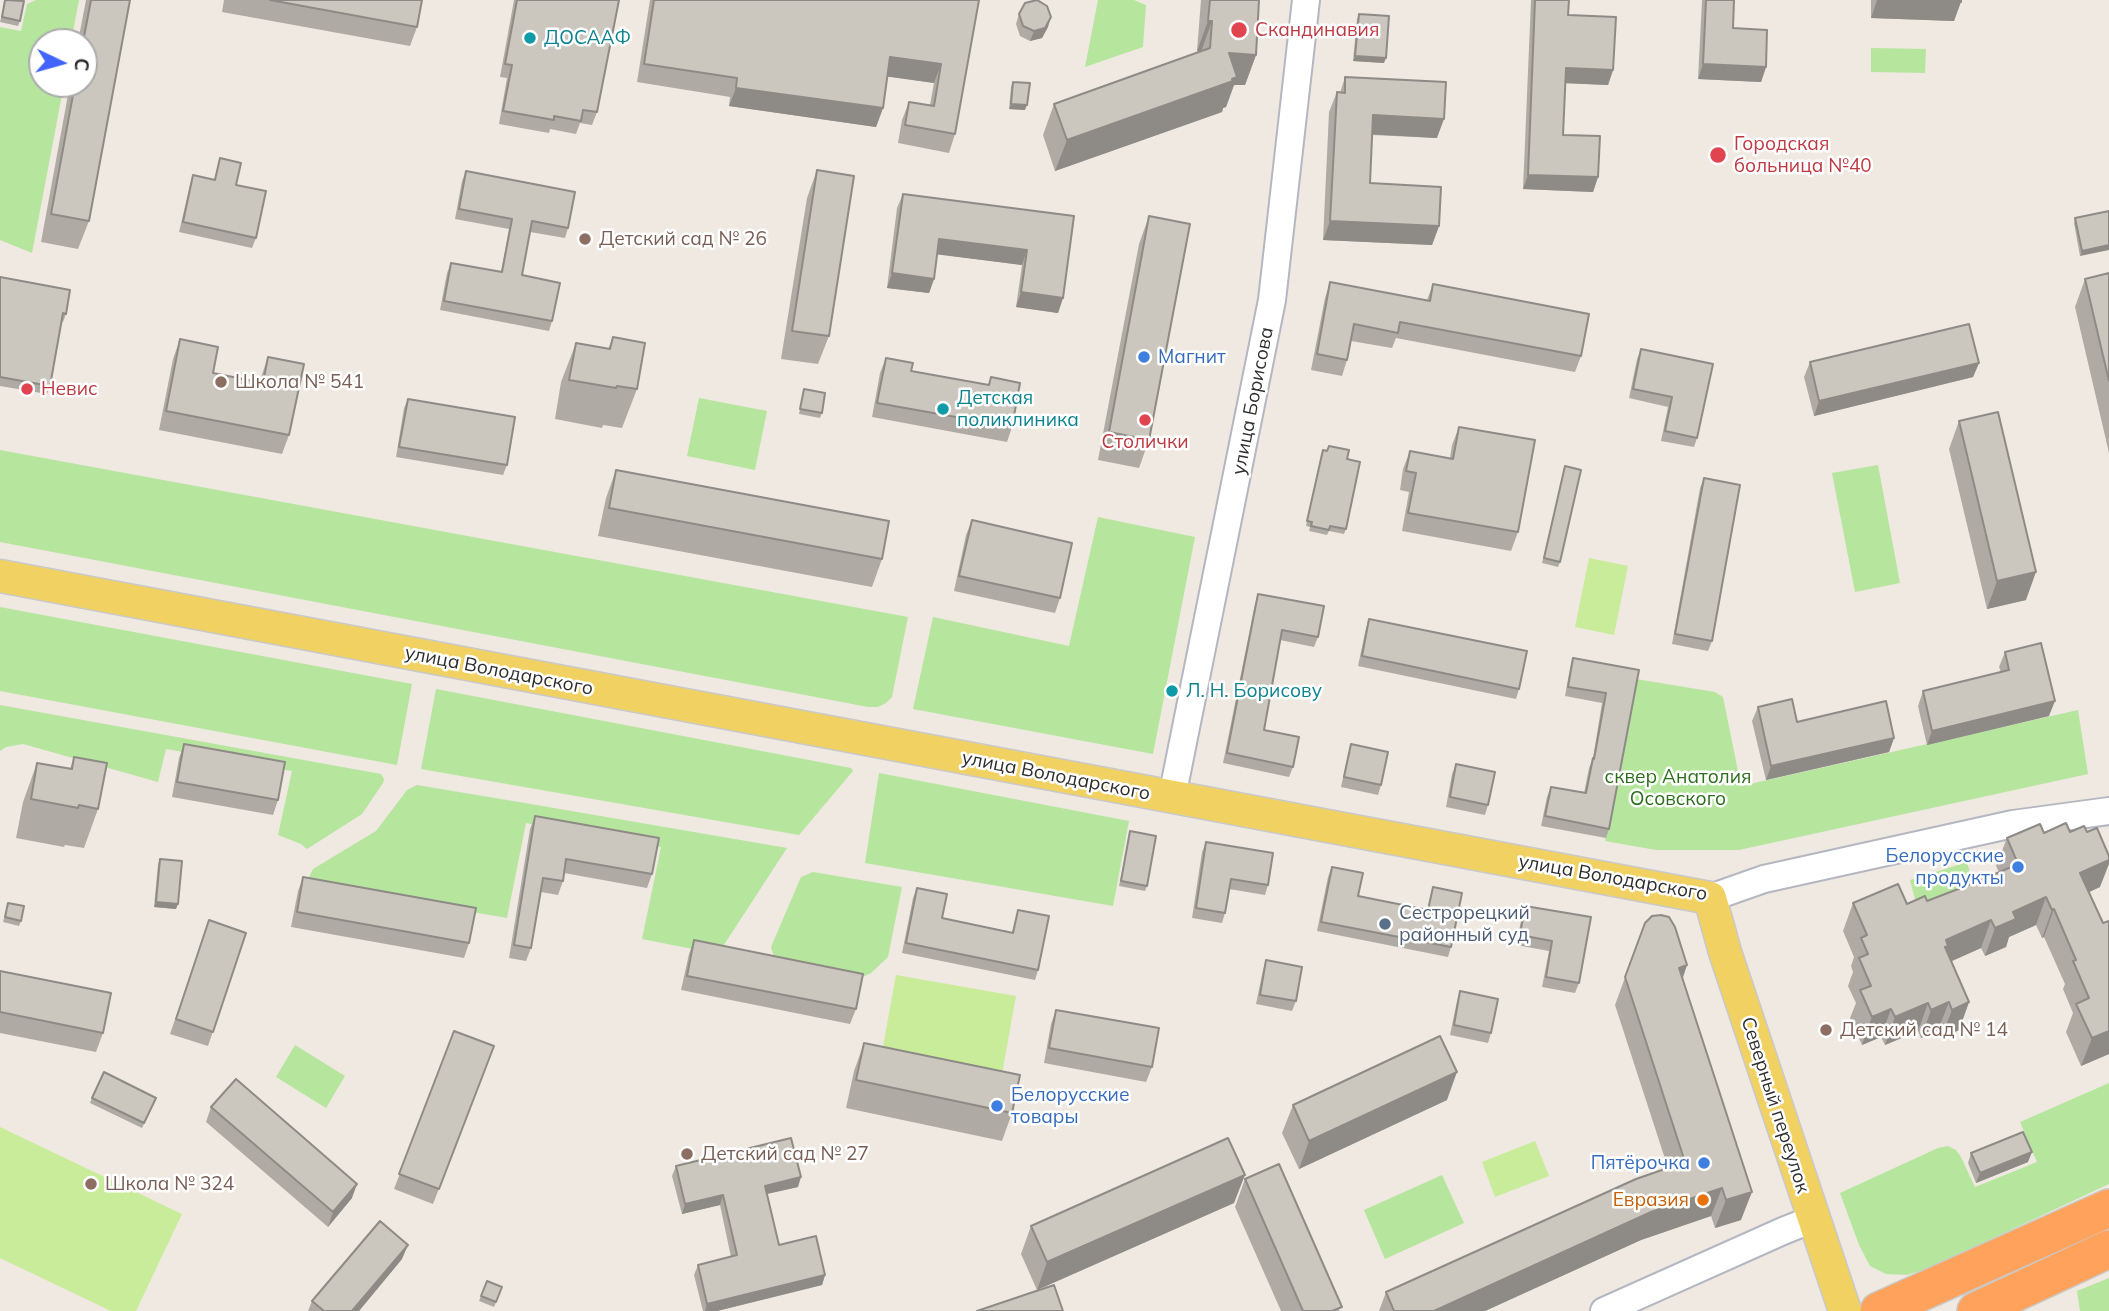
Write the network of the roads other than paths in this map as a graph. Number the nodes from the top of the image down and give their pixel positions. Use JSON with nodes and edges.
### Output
{"nodes":[{"id":1,"x":1306,"y":0,"type":"edge"},
{"id":2,"x":0,"y":576,"type":"edge"},
{"id":3,"x":1172,"y":797,"type":"junction"},
{"id":4,"x":2109,"y":811,"type":"edge"},
{"id":5,"x":1710,"y":898,"type":"junction"},
{"id":6,"x":2109,"y":1208,"type":"edge"},
{"id":7,"x":1813,"y":1219,"type":"junction"},
{"id":8,"x":2109,"y":1249,"type":"edge"},
{"id":9,"x":1604,"y":1311,"type":"edge"},
{"id":10,"x":1845,"y":1311,"type":"edge"},
{"id":11,"x":1879,"y":1311,"type":"edge"},
{"id":12,"x":1976,"y":1311,"type":"edge"}],
"edges":[{"from":1,"to":3,"type":"street","name":"улица Борисова"},
{"from":2,"to":3,"type":"main road","name":"улица Володарского"},
{"from":3,"to":5,"type":"main road","name":"улица Володарского"},
{"from":4,"to":5,"type":"street","name":"улица Володарского"},
{"from":5,"to":7,"type":"main road","name":"Северный переулок"},
{"from":6,"to":11,"type":"highway"},
{"from":7,"to":9,"type":"street"},
{"from":7,"to":10,"type":"main road","name":"Северный переулок"},
{"from":8,"to":12,"type":"highway"}]}
